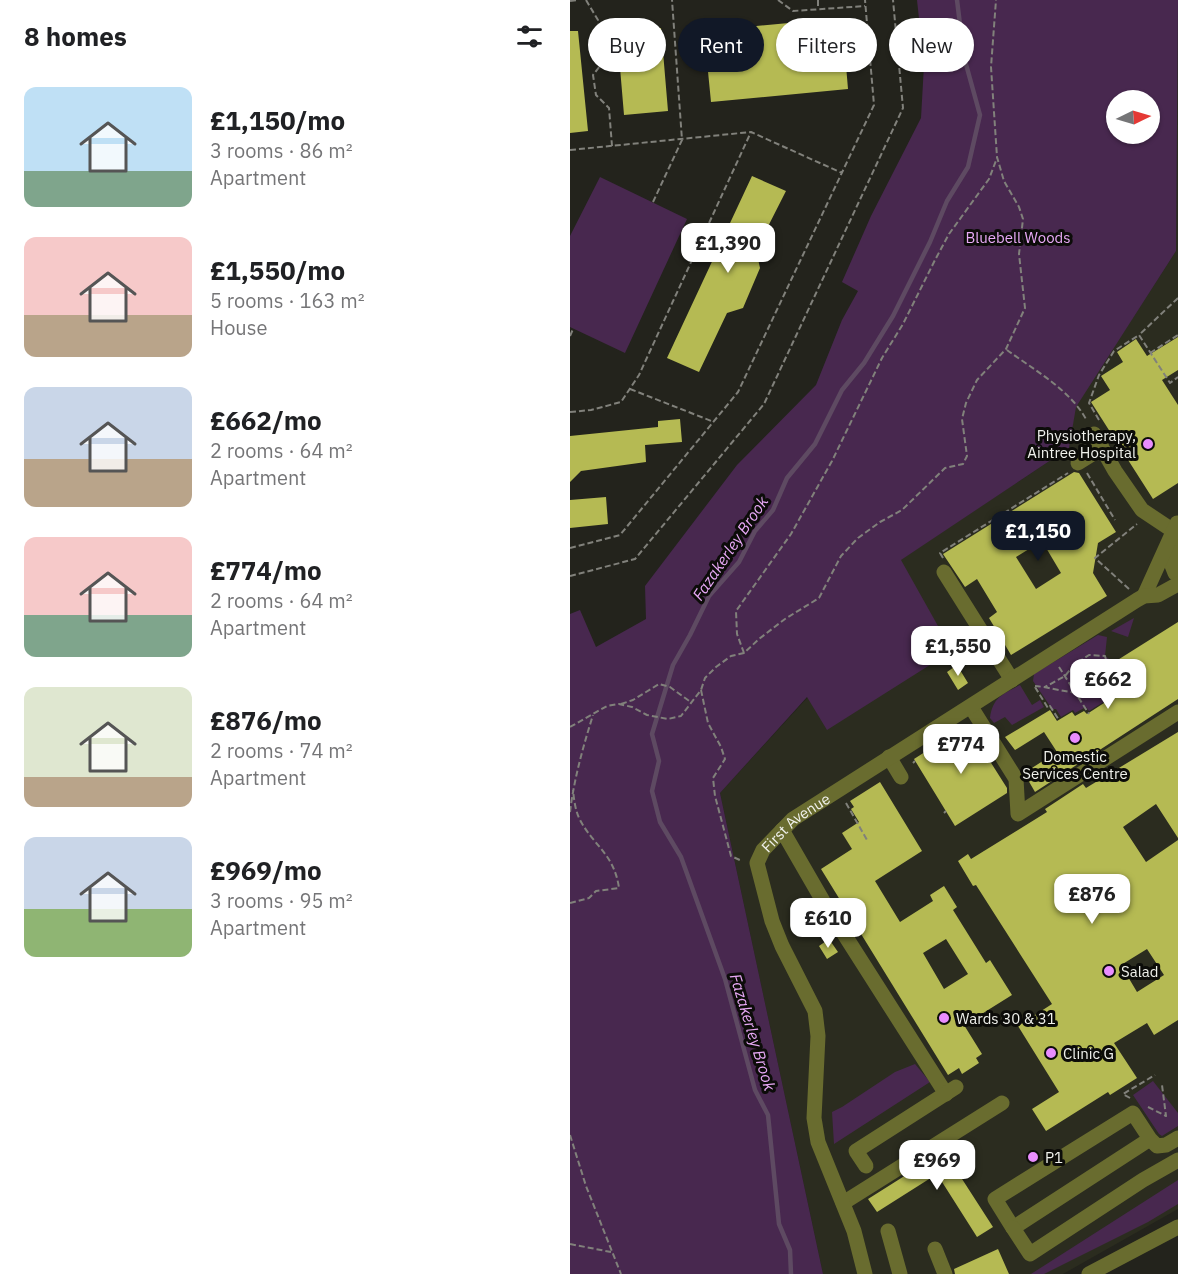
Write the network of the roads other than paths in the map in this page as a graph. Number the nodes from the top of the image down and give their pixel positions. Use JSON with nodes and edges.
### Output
{"nodes":[{"id":1,"x":1094,"y":434,"type":"road end"},
{"id":2,"x":1102,"y":448,"type":"junction"},
{"id":3,"x":1077,"y":466,"type":"road end"},
{"id":4,"x":1175,"y":526,"type":"edge"},
{"id":5,"x":945,"y":568,"type":"road end"},
{"id":6,"x":1178,"y":573,"type":"edge"},
{"id":7,"x":1152,"y":576,"type":"junction"},
{"id":8,"x":1178,"y":584,"type":"edge"},
{"id":9,"x":1139,"y":595,"type":"junction"},
{"id":10,"x":1012,"y":680,"type":"junction"},
{"id":11,"x":971,"y":707,"type":"junction"},
{"id":12,"x":1178,"y":712,"type":"edge"},
{"id":13,"x":889,"y":757,"type":"junction"},
{"id":14,"x":901,"y":777,"type":"dead end"},
{"id":15,"x":782,"y":830,"type":"junction"},
{"id":16,"x":1002,"y":1103,"type":"dead end"},
{"id":17,"x":1178,"y":1138,"type":"edge"},
{"id":18,"x":1150,"y":1139,"type":"junction"},
{"id":19,"x":1178,"y":1160,"type":"edge"},
{"id":20,"x":866,"y":1166,"type":"dead end"},
{"id":21,"x":843,"y":1203,"type":"junction"},
{"id":22,"x":1178,"y":1227,"type":"edge"},
{"id":23,"x":1013,"y":1228,"type":"junction"},
{"id":24,"x":888,"y":1231,"type":"dead end"},
{"id":25,"x":935,"y":1249,"type":"dead end"},
{"id":26,"x":865,"y":1274,"type":"edge"},
{"id":27,"x":900,"y":1274,"type":"edge"},
{"id":28,"x":945,"y":1274,"type":"edge"},
{"id":29,"x":1089,"y":1274,"type":"edge"}],
"edges":[{"from":1,"to":2,"type":"street"},
{"from":2,"to":3,"type":"street"},
{"from":2,"to":4,"type":"street"},
{"from":4,"to":6,"type":"street"},
{"from":4,"to":7,"type":"street"},
{"from":5,"to":10,"type":"street"},
{"from":7,"to":8,"type":"street"},
{"from":7,"to":9,"type":"street"},
{"from":8,"to":9,"type":"street","name":"First Avenue"},
{"from":9,"to":10,"type":"street","name":"First Avenue"},
{"from":10,"to":11,"type":"street","name":"First Avenue"},
{"from":11,"to":12,"type":"street"},
{"from":11,"to":13,"type":"street","name":"First Avenue"},
{"from":13,"to":14,"type":"street"},
{"from":13,"to":15,"type":"street","name":"First Avenue"},
{"from":15,"to":20,"type":"street"},
{"from":15,"to":21,"type":"street","name":"First Avenue"},
{"from":16,"to":21,"type":"street"},
{"from":17,"to":18,"type":"street"},
{"from":18,"to":23,"type":"street"},
{"from":18,"to":23,"type":"street"},
{"from":19,"to":23,"type":"street"},
{"from":21,"to":26,"type":"street","name":"First Avenue"},
{"from":22,"to":29,"type":"street"},
{"from":24,"to":27,"type":"street"},
{"from":25,"to":28,"type":"street"}]}
